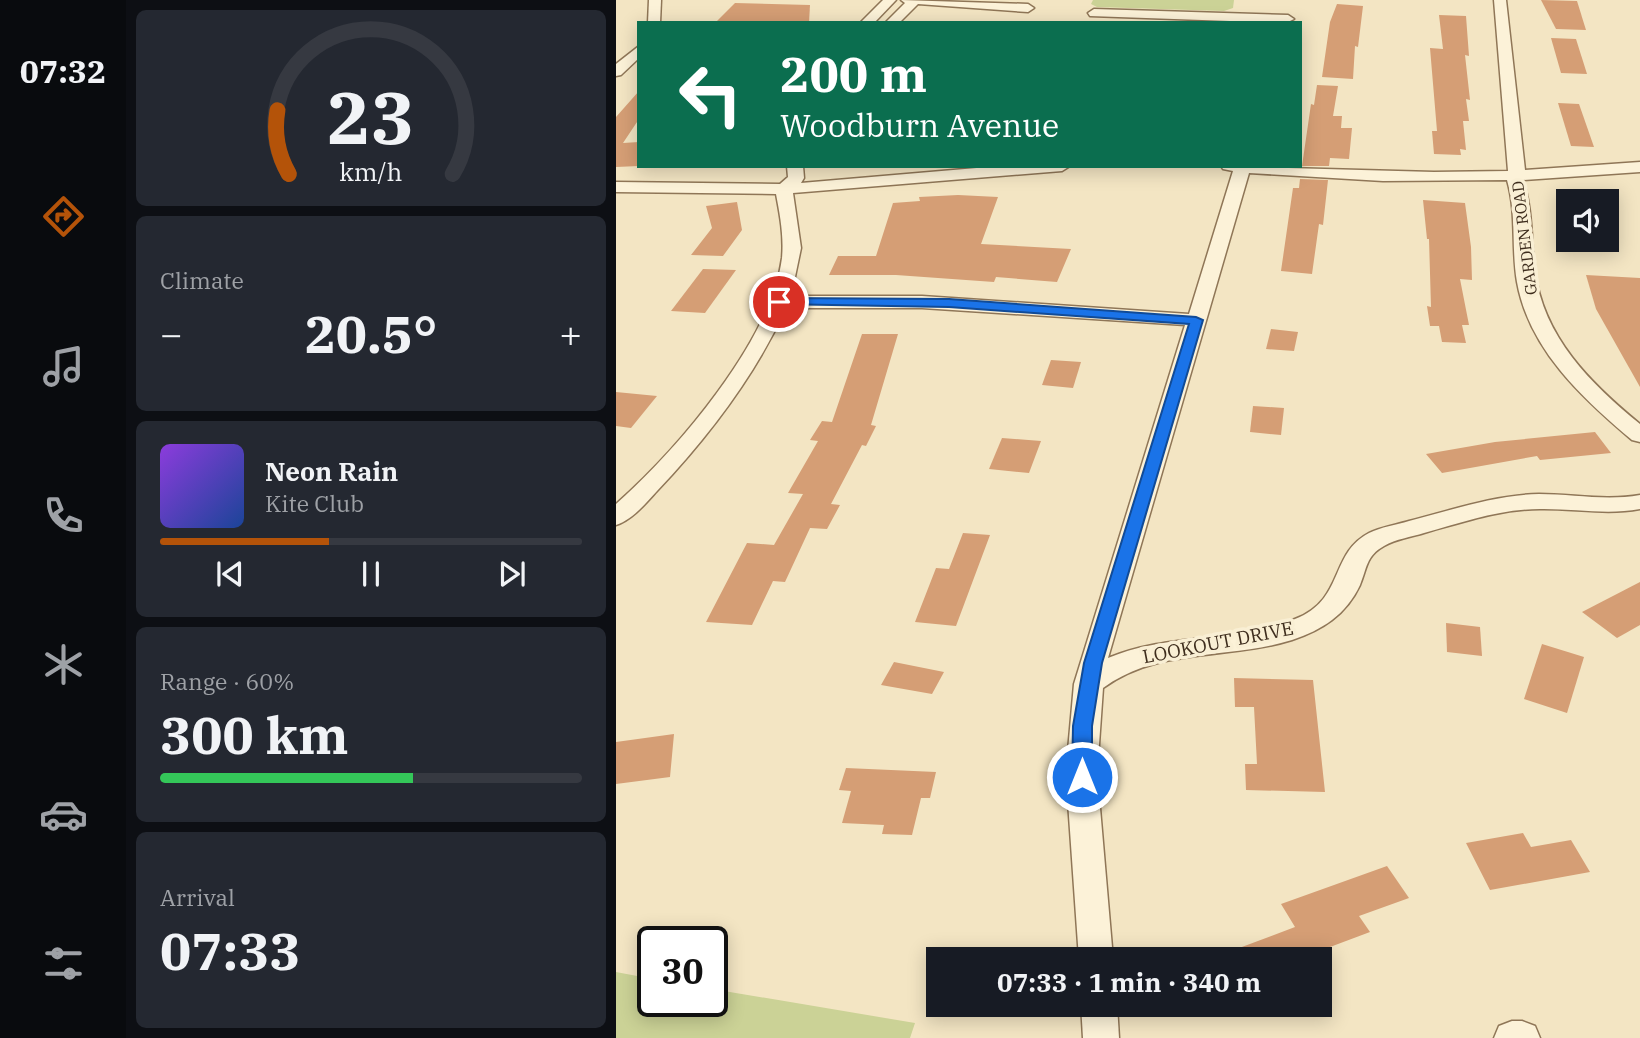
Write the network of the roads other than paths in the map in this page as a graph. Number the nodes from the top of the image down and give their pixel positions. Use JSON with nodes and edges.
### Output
{"nodes":[{"id":1,"x":671,"y":0,"type":"edge"},
{"id":2,"x":890,"y":0,"type":"edge"},
{"id":3,"x":907,"y":0,"type":"edge"},
{"id":4,"x":914,"y":0,"type":"edge"},
{"id":5,"x":1500,"y":0,"type":"edge"},
{"id":6,"x":656,"y":3,"type":"edge"},
{"id":7,"x":1028,"y":8,"type":"dead end"},
{"id":8,"x":1094,"y":13,"type":"dead end"},
{"id":9,"x":1288,"y":17,"type":"edge"},
{"id":10,"x":654,"y":21,"type":"edge"},
{"id":11,"x":868,"y":21,"type":"edge"},
{"id":12,"x":893,"y":21,"type":"edge"},
{"id":13,"x":637,"y":52,"type":"edge"},
{"id":14,"x":616,"y":72,"type":"edge"},
{"id":15,"x":1640,"y":167,"type":"edge"},
{"id":16,"x":795,"y":168,"type":"edge"},
{"id":17,"x":1013,"y":168,"type":"edge"},
{"id":18,"x":1239,"y":168,"type":"edge"},
{"id":19,"x":1253,"y":168,"type":"edge"},
{"id":20,"x":764,"y":175,"type":"dead end"},
{"id":21,"x":1514,"y":177,"type":"junction"},
{"id":22,"x":616,"y":187,"type":"edge"},
{"id":23,"x":784,"y":189,"type":"junction"},
{"id":24,"x":779,"y":302,"type":"junction"},
{"id":25,"x":1196,"y":320,"type":"junction"},
{"id":26,"x":1640,"y":435,"type":"edge"},
{"id":27,"x":1640,"y":502,"type":"edge"},
{"id":28,"x":616,"y":517,"type":"edge"},
{"id":29,"x":1088,"y":684,"type":"junction"},
{"id":30,"x":1095,"y":947,"type":"edge"},
{"id":31,"x":1100,"y":1017,"type":"edge"},
{"id":32,"x":1101,"y":1038,"type":"edge"},
{"id":33,"x":1512,"y":1038,"type":"edge"},
{"id":34,"x":1522,"y":1038,"type":"edge"}],
"edges":[{"from":1,"to":6,"type":"street"},
{"from":2,"to":11,"type":"street"},
{"from":3,"to":4,"type":"street"},
{"from":4,"to":7,"type":"street"},
{"from":4,"to":12,"type":"street"},
{"from":5,"to":21,"type":"street","name":"GARDEN ROAD"},
{"from":6,"to":10,"type":"street"},
{"from":8,"to":9,"type":"street"},
{"from":13,"to":14,"type":"street"},
{"from":15,"to":21,"type":"street"},
{"from":16,"to":23,"type":"street"},
{"from":17,"to":23,"type":"street"},
{"from":18,"to":25,"type":"street"},
{"from":19,"to":21,"type":"street"},
{"from":20,"to":23,"type":"street"},
{"from":21,"to":26,"type":"street","name":"GARDEN ROAD"},
{"from":22,"to":23,"type":"street"},
{"from":23,"to":24,"type":"street"},
{"from":24,"to":25,"type":"street"},
{"from":24,"to":28,"type":"street"},
{"from":25,"to":29,"type":"street"},
{"from":27,"to":29,"type":"street","name":"LOOKOUT DRIVE"},
{"from":29,"to":30,"type":"street"},
{"from":31,"to":32,"type":"street"},
{"from":33,"to":34,"type":"street"}]}
